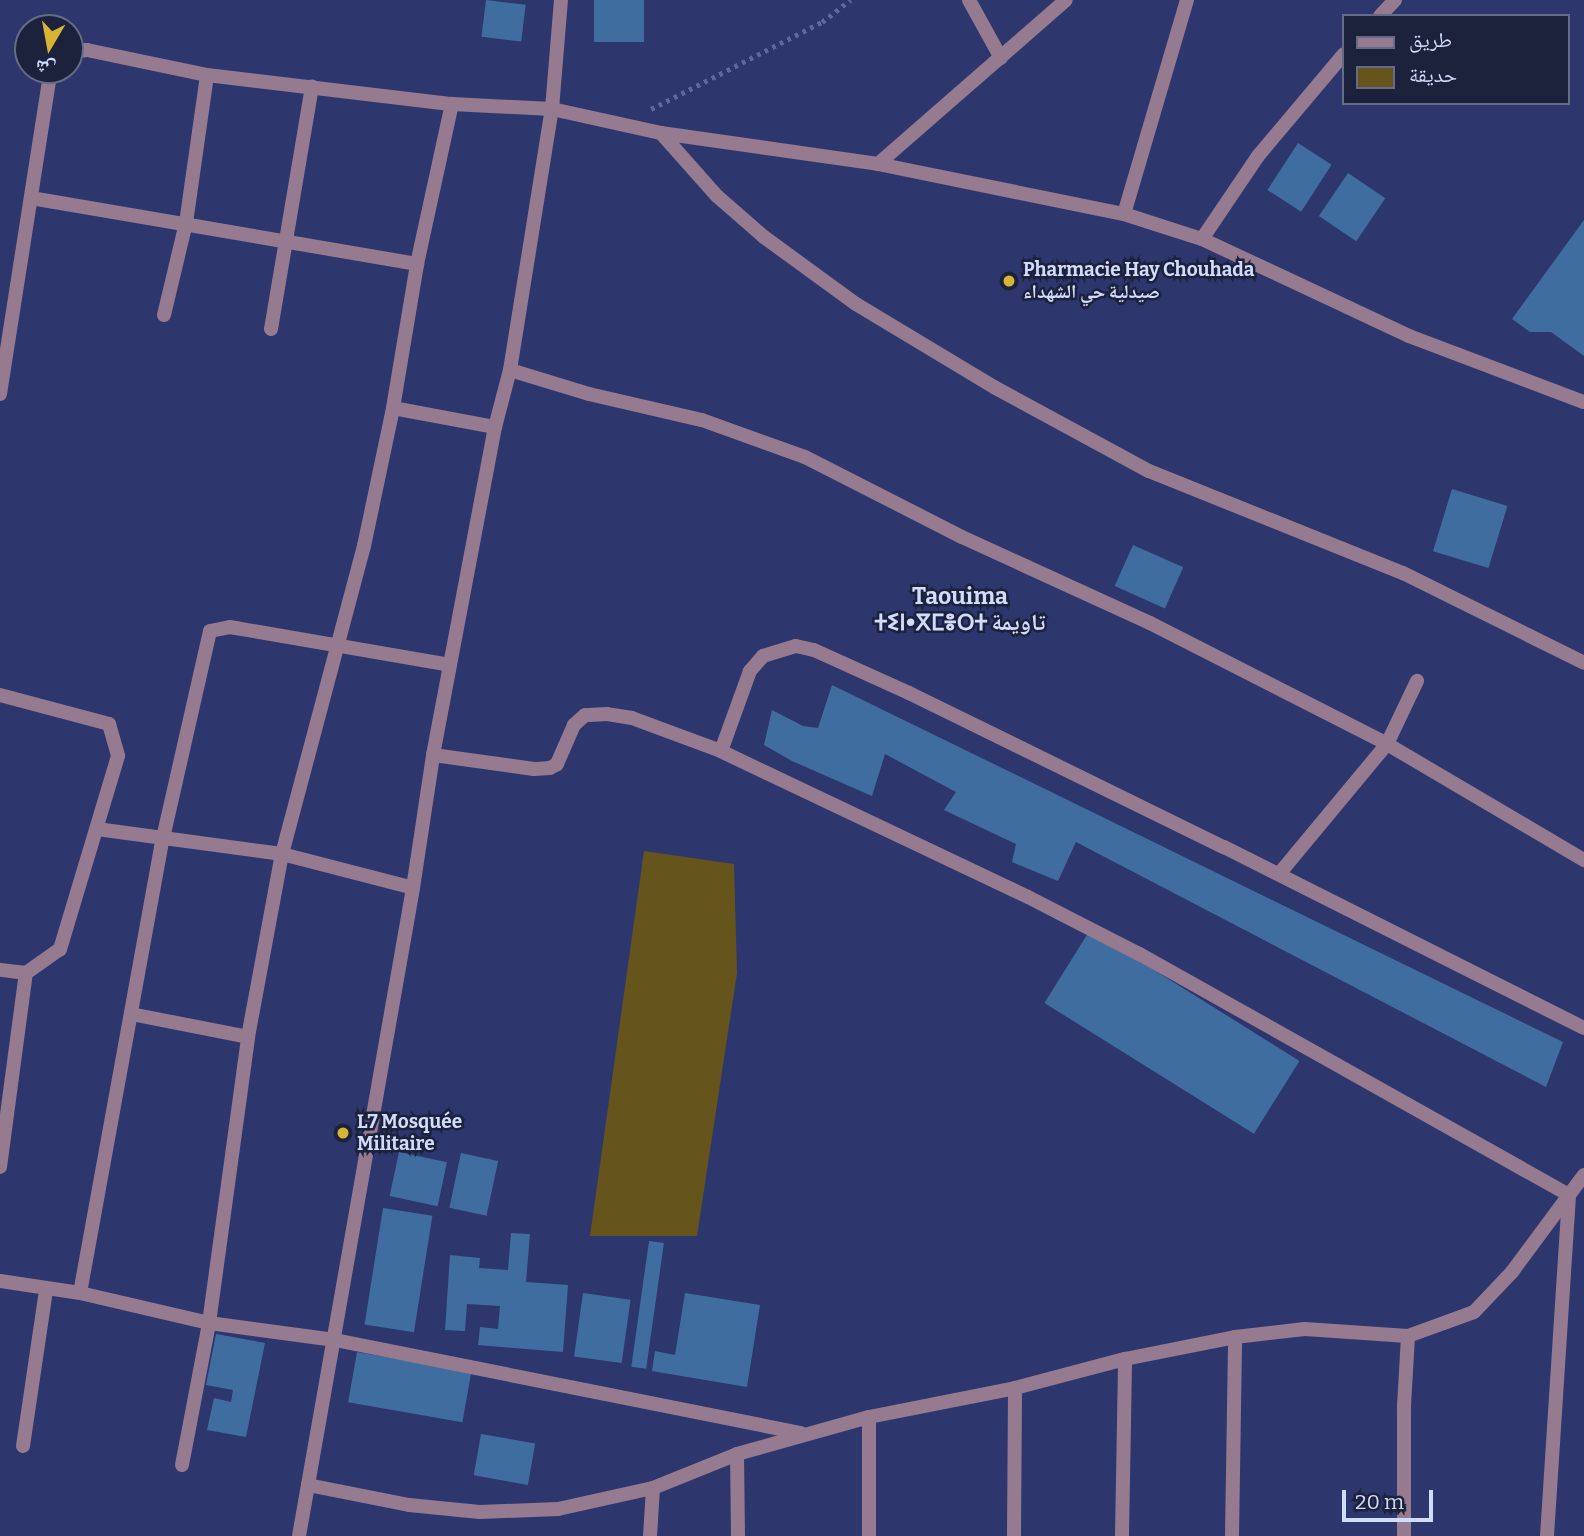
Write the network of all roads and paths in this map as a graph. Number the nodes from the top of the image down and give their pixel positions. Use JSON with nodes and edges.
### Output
{"nodes":[{"id":1,"x":561,"y":0,"type":"edge"},
{"id":2,"x":849,"y":0,"type":"edge"},
{"id":3,"x":969,"y":0,"type":"edge"},
{"id":4,"x":1066,"y":0,"type":"edge"},
{"id":5,"x":1187,"y":0,"type":"edge"},
{"id":6,"x":1395,"y":0,"type":"edge"},
{"id":7,"x":1382,"y":14,"type":"edge"},
{"id":8,"x":84,"y":50,"type":"edge"},
{"id":9,"x":1342,"y":56,"type":"edge"},
{"id":10,"x":1001,"y":58,"type":"junction"},
{"id":11,"x":207,"y":75,"type":"junction"},
{"id":12,"x":49,"y":84,"type":"edge"},
{"id":13,"x":313,"y":86,"type":"junction"},
{"id":14,"x":452,"y":104,"type":"junction"},
{"id":15,"x":552,"y":109,"type":"junction"},
{"id":16,"x":621,"y":124,"type":"junction"},
{"id":17,"x":661,"y":133,"type":"junction"},
{"id":18,"x":878,"y":164,"type":"junction"},
{"id":19,"x":31,"y":198,"type":"junction"},
{"id":20,"x":1124,"y":214,"type":"junction"},
{"id":21,"x":186,"y":223,"type":"junction"},
{"id":22,"x":1202,"y":239,"type":"junction"},
{"id":23,"x":287,"y":241,"type":"junction"},
{"id":24,"x":417,"y":264,"type":"junction"},
{"id":25,"x":164,"y":315,"type":"dead end"},
{"id":26,"x":271,"y":329,"type":"dead end"},
{"id":27,"x":510,"y":370,"type":"junction"},
{"id":28,"x":0,"y":394,"type":"edge"},
{"id":29,"x":1584,"y":402,"type":"edge"},
{"id":30,"x":393,"y":408,"type":"junction"},
{"id":31,"x":495,"y":427,"type":"junction"},
{"id":32,"x":336,"y":646,"type":"junction"},
{"id":33,"x":1584,"y":663,"type":"edge"},
{"id":34,"x":450,"y":665,"type":"junction"},
{"id":35,"x":1417,"y":681,"type":"dead end"},
{"id":36,"x":0,"y":695,"type":"edge"},
{"id":37,"x":1387,"y":744,"type":"junction"},
{"id":38,"x":721,"y":751,"type":"junction"},
{"id":39,"x":433,"y":755,"type":"junction"},
{"id":40,"x":97,"y":829,"type":"junction"},
{"id":41,"x":163,"y":838,"type":"junction"},
{"id":42,"x":282,"y":854,"type":"junction"},
{"id":43,"x":1584,"y":860,"type":"edge"},
{"id":44,"x":1279,"y":874,"type":"junction"},
{"id":45,"x":413,"y":888,"type":"junction"},
{"id":46,"x":0,"y":970,"type":"edge"},
{"id":47,"x":26,"y":974,"type":"junction"},
{"id":48,"x":131,"y":1014,"type":"junction"},
{"id":49,"x":1584,"y":1028,"type":"edge"},
{"id":50,"x":248,"y":1037,"type":"junction"},
{"id":51,"x":0,"y":1167,"type":"edge"},
{"id":52,"x":1584,"y":1175,"type":"edge"},
{"id":53,"x":1569,"y":1195,"type":"junction"},
{"id":54,"x":0,"y":1281,"type":"edge"},
{"id":55,"x":46,"y":1290,"type":"junction"},
{"id":56,"x":80,"y":1293,"type":"junction"},
{"id":57,"x":209,"y":1323,"type":"junction"},
{"id":58,"x":1408,"y":1336,"type":"junction"},
{"id":59,"x":1235,"y":1337,"type":"junction"},
{"id":60,"x":335,"y":1340,"type":"junction"},
{"id":61,"x":1125,"y":1359,"type":"junction"},
{"id":62,"x":1015,"y":1388,"type":"junction"},
{"id":63,"x":869,"y":1417,"type":"junction"},
{"id":64,"x":806,"y":1434,"type":"junction"},
{"id":65,"x":23,"y":1446,"type":"dead end"},
{"id":66,"x":737,"y":1454,"type":"junction"},
{"id":67,"x":182,"y":1465,"type":"dead end"},
{"id":68,"x":307,"y":1485,"type":"junction"},
{"id":69,"x":653,"y":1488,"type":"junction"},
{"id":70,"x":299,"y":1536,"type":"edge"},
{"id":71,"x":650,"y":1536,"type":"edge"},
{"id":72,"x":738,"y":1536,"type":"edge"},
{"id":73,"x":869,"y":1536,"type":"edge"},
{"id":74,"x":1014,"y":1536,"type":"edge"},
{"id":75,"x":1122,"y":1536,"type":"edge"},
{"id":76,"x":1232,"y":1536,"type":"edge"},
{"id":77,"x":1404,"y":1536,"type":"edge"},
{"id":78,"x":1547,"y":1536,"type":"edge"}],
"edges":[{"from":1,"to":15,"type":"street"},
{"from":2,"to":16,"type":"path"},
{"from":3,"to":10,"type":"street"},
{"from":4,"to":10,"type":"street"},
{"from":5,"to":20,"type":"street"},
{"from":6,"to":7,"type":"street"},
{"from":8,"to":11,"type":"street"},
{"from":9,"to":22,"type":"street"},
{"from":10,"to":18,"type":"street"},
{"from":11,"to":13,"type":"street"},
{"from":11,"to":21,"type":"street"},
{"from":12,"to":19,"type":"street"},
{"from":13,"to":14,"type":"street"},
{"from":13,"to":23,"type":"street"},
{"from":14,"to":15,"type":"street"},
{"from":14,"to":24,"type":"street"},
{"from":15,"to":16,"type":"street"},
{"from":15,"to":27,"type":"street"},
{"from":16,"to":17,"type":"street"},
{"from":17,"to":18,"type":"street"},
{"from":17,"to":33,"type":"street"},
{"from":18,"to":20,"type":"street"},
{"from":19,"to":21,"type":"street"},
{"from":19,"to":28,"type":"street"},
{"from":20,"to":22,"type":"street"},
{"from":21,"to":23,"type":"street"},
{"from":21,"to":25,"type":"street"},
{"from":22,"to":29,"type":"street"},
{"from":23,"to":24,"type":"street"},
{"from":23,"to":26,"type":"street"},
{"from":24,"to":30,"type":"street"},
{"from":27,"to":31,"type":"street"},
{"from":27,"to":37,"type":"street"},
{"from":30,"to":31,"type":"street"},
{"from":30,"to":32,"type":"street"},
{"from":31,"to":34,"type":"street"},
{"from":32,"to":34,"type":"street"},
{"from":32,"to":41,"type":"street"},
{"from":32,"to":42,"type":"street"},
{"from":34,"to":39,"type":"street"},
{"from":35,"to":37,"type":"street"},
{"from":36,"to":40,"type":"street"},
{"from":37,"to":43,"type":"street"},
{"from":37,"to":44,"type":"street"},
{"from":38,"to":39,"type":"street"},
{"from":38,"to":44,"type":"street"},
{"from":38,"to":53,"type":"street"},
{"from":39,"to":45,"type":"street"},
{"from":40,"to":41,"type":"street"},
{"from":40,"to":47,"type":"street"},
{"from":41,"to":42,"type":"street"},
{"from":41,"to":48,"type":"street"},
{"from":42,"to":45,"type":"street"},
{"from":42,"to":50,"type":"street"},
{"from":44,"to":49,"type":"street"},
{"from":45,"to":60,"type":"street"},
{"from":46,"to":47,"type":"street"},
{"from":47,"to":51,"type":"street"},
{"from":48,"to":50,"type":"street"},
{"from":48,"to":56,"type":"street"},
{"from":50,"to":57,"type":"street"},
{"from":52,"to":53,"type":"street"},
{"from":53,"to":58,"type":"street"},
{"from":53,"to":78,"type":"street"},
{"from":54,"to":55,"type":"street"},
{"from":55,"to":56,"type":"street"},
{"from":55,"to":65,"type":"street"},
{"from":56,"to":57,"type":"street"},
{"from":57,"to":60,"type":"street"},
{"from":57,"to":67,"type":"street"},
{"from":58,"to":59,"type":"street"},
{"from":58,"to":77,"type":"street"},
{"from":59,"to":61,"type":"street"},
{"from":59,"to":76,"type":"street"},
{"from":60,"to":64,"type":"street"},
{"from":60,"to":68,"type":"street"},
{"from":61,"to":62,"type":"street"},
{"from":61,"to":75,"type":"street"},
{"from":62,"to":63,"type":"street"},
{"from":62,"to":74,"type":"street"},
{"from":63,"to":64,"type":"street"},
{"from":63,"to":73,"type":"street"},
{"from":64,"to":66,"type":"street"},
{"from":66,"to":69,"type":"street"},
{"from":66,"to":72,"type":"street"},
{"from":68,"to":69,"type":"street"},
{"from":68,"to":70,"type":"street"},
{"from":69,"to":71,"type":"street"}]}
